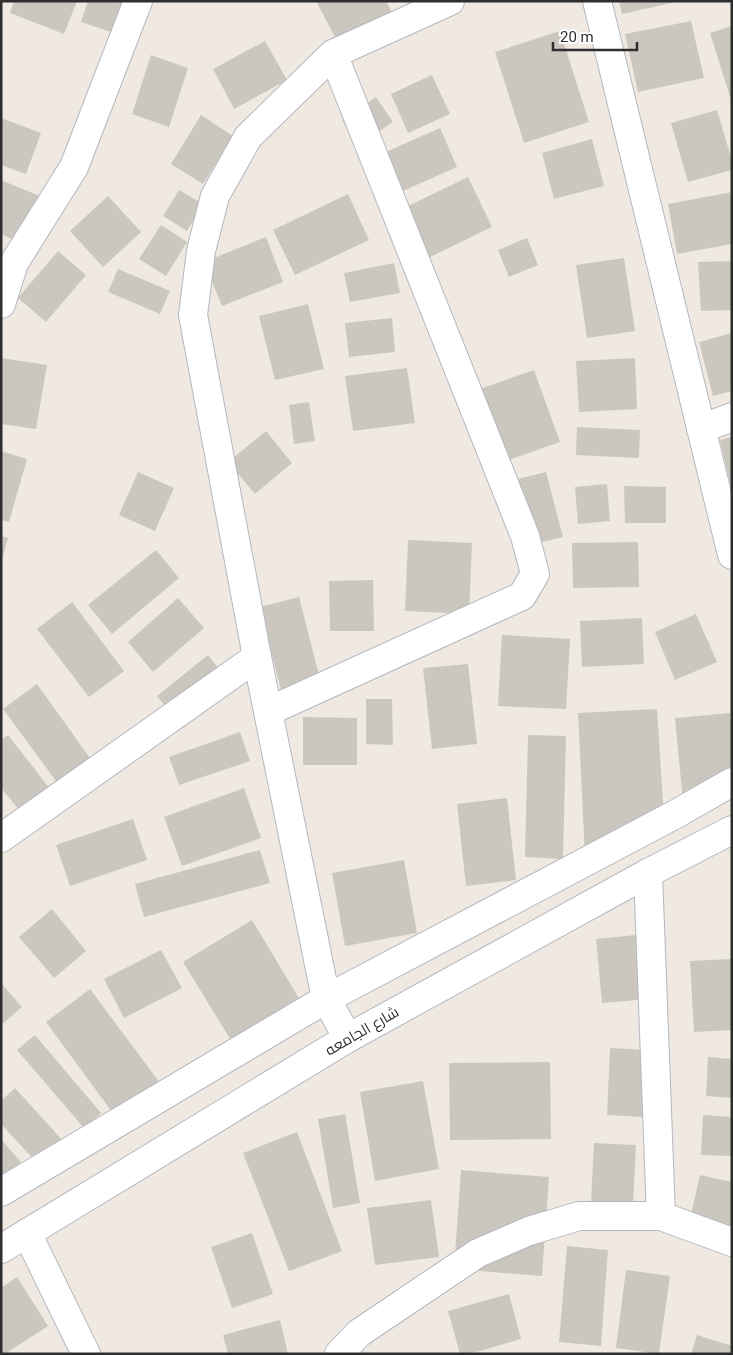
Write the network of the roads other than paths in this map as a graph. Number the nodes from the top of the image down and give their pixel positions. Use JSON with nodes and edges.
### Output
{"nodes":[{"id":1,"x":138,"y":1,"type":"edge"},
{"id":2,"x":450,"y":1,"type":"edge"},
{"id":3,"x":597,"y":1,"type":"edge"},
{"id":4,"x":333,"y":54,"type":"junction"},
{"id":5,"x":8,"y":261,"type":"edge"},
{"id":6,"x":1,"y":304,"type":"edge"},
{"id":7,"x":732,"y":417,"type":"edge"},
{"id":8,"x":701,"y":429,"type":"junction"},
{"id":9,"x":732,"y":555,"type":"edge"},
{"id":10,"x":257,"y":657,"type":"junction"},
{"id":11,"x":269,"y":711,"type":"junction"},
{"id":12,"x":732,"y":782,"type":"edge"},
{"id":13,"x":732,"y":830,"type":"edge"},
{"id":14,"x":1,"y":838,"type":"edge"},
{"id":15,"x":648,"y":874,"type":"junction"},
{"id":16,"x":326,"y":999,"type":"junction"},
{"id":17,"x":348,"y":1038,"type":"junction"},
{"id":18,"x":1,"y":1192,"type":"edge"},
{"id":19,"x":661,"y":1216,"type":"junction"},
{"id":20,"x":27,"y":1233,"type":"junction"},
{"id":21,"x":732,"y":1242,"type":"edge"},
{"id":22,"x":1,"y":1249,"type":"edge"},
{"id":23,"x":86,"y":1354,"type":"edge"},
{"id":24,"x":339,"y":1354,"type":"edge"}],
"edges":[{"from":1,"to":5,"type":"street"},
{"from":2,"to":4,"type":"street"},
{"from":3,"to":8,"type":"street"},
{"from":4,"to":10,"type":"street"},
{"from":4,"to":11,"type":"street"},
{"from":5,"to":6,"type":"street"},
{"from":7,"to":8,"type":"street"},
{"from":8,"to":9,"type":"street"},
{"from":10,"to":11,"type":"street"},
{"from":10,"to":14,"type":"street"},
{"from":11,"to":16,"type":"street"},
{"from":12,"to":16,"type":"street"},
{"from":13,"to":15,"type":"street","name":"شارع الجامعه"},
{"from":15,"to":17,"type":"street","name":"شارع الجامعه"},
{"from":15,"to":19,"type":"street"},
{"from":16,"to":17,"type":"street"},
{"from":16,"to":18,"type":"street"},
{"from":17,"to":20,"type":"street","name":"شارع الجامعه"},
{"from":19,"to":21,"type":"street"},
{"from":19,"to":24,"type":"street"},
{"from":20,"to":22,"type":"street","name":"شارع الجامعه"},
{"from":20,"to":23,"type":"street"}]}
